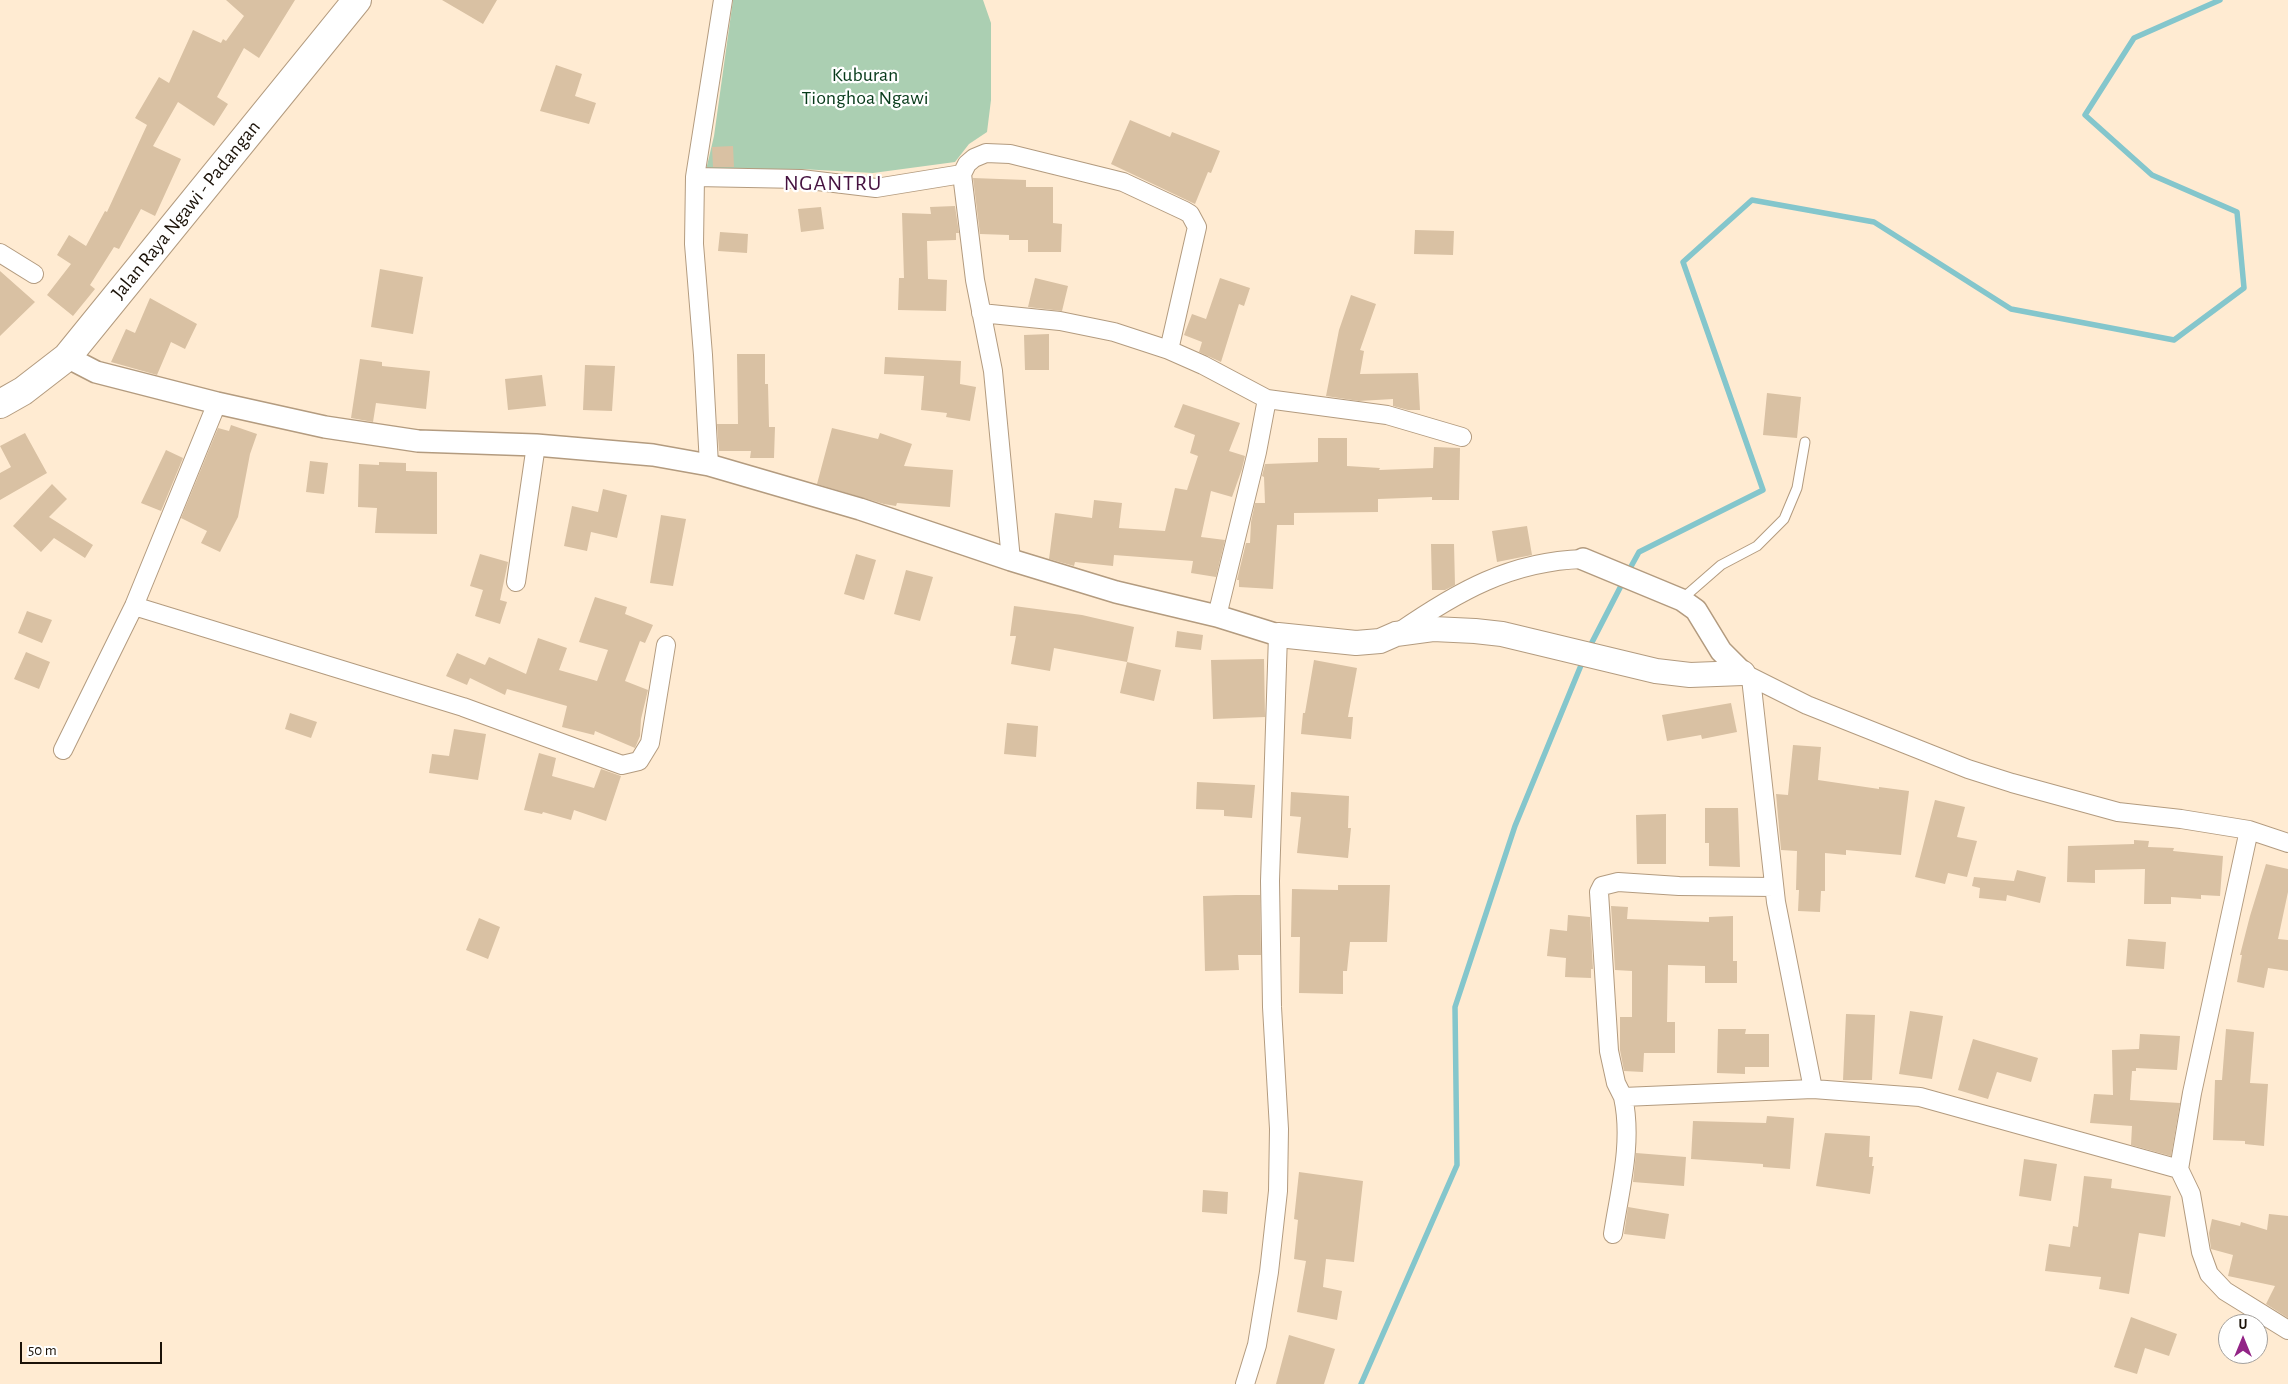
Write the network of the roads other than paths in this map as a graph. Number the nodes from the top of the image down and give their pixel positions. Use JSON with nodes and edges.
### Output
{"nodes":[{"id":1,"x":357,"y":0,"type":"edge"},
{"id":2,"x":723,"y":0,"type":"edge"},
{"id":3,"x":962,"y":174,"type":"junction"},
{"id":4,"x":695,"y":177,"type":"junction"},
{"id":5,"x":0,"y":252,"type":"edge"},
{"id":6,"x":34,"y":274,"type":"dead end"},
{"id":7,"x":981,"y":313,"type":"junction"},
{"id":8,"x":1169,"y":350,"type":"junction"},
{"id":9,"x":67,"y":357,"type":"junction"},
{"id":10,"x":1267,"y":400,"type":"junction"},
{"id":11,"x":217,"y":403,"type":"junction"},
{"id":12,"x":0,"y":404,"type":"edge"},
{"id":13,"x":1462,"y":437,"type":"dead end"},
{"id":14,"x":1805,"y":442,"type":"dead end"},
{"id":15,"x":536,"y":444,"type":"junction"},
{"id":16,"x":709,"y":465,"type":"junction"},
{"id":17,"x":1583,"y":559,"type":"joint"},
{"id":18,"x":1011,"y":560,"type":"junction"},
{"id":19,"x":516,"y":582,"type":"dead end"},
{"id":20,"x":1682,"y":600,"type":"junction"},
{"id":21,"x":134,"y":606,"type":"junction"},
{"id":22,"x":1218,"y":616,"type":"junction"},
{"id":23,"x":1396,"y":634,"type":"junction"},
{"id":24,"x":1278,"y":635,"type":"junction"},
{"id":25,"x":666,"y":645,"type":"dead end"},
{"id":26,"x":1747,"y":676,"type":"junction"},
{"id":27,"x":63,"y":750,"type":"dead end"},
{"id":28,"x":2249,"y":830,"type":"junction"},
{"id":29,"x":2288,"y":843,"type":"edge"},
{"id":30,"x":1774,"y":887,"type":"junction"},
{"id":31,"x":1813,"y":1089,"type":"junction"},
{"id":32,"x":1623,"y":1097,"type":"junction"},
{"id":33,"x":2180,"y":1169,"type":"junction"},
{"id":34,"x":1613,"y":1234,"type":"dead end"},
{"id":35,"x":2288,"y":1330,"type":"edge"},
{"id":36,"x":1245,"y":1384,"type":"edge"}],
"edges":[{"from":1,"to":9,"type":"highway","name":"Jalan Raya Ngawi - Padangan"},
{"from":2,"to":4,"type":"street"},
{"from":3,"to":4,"type":"street"},
{"from":3,"to":7,"type":"street"},
{"from":3,"to":8,"type":"street"},
{"from":4,"to":16,"type":"street"},
{"from":5,"to":6,"type":"street"},
{"from":7,"to":8,"type":"street"},
{"from":7,"to":18,"type":"street"},
{"from":8,"to":10,"type":"street"},
{"from":9,"to":11,"type":"street"},
{"from":9,"to":12,"type":"highway","name":"Jalan Raya Ngawi - Padangan"},
{"from":10,"to":13,"type":"street"},
{"from":10,"to":22,"type":"street"},
{"from":11,"to":15,"type":"street"},
{"from":11,"to":21,"type":"street"},
{"from":14,"to":20,"type":"lane"},
{"from":15,"to":16,"type":"street"},
{"from":15,"to":19,"type":"street"},
{"from":16,"to":18,"type":"street"},
{"from":17,"to":20,"type":"street"},
{"from":17,"to":23,"type":"street"},
{"from":18,"to":22,"type":"street"},
{"from":20,"to":26,"type":"street"},
{"from":21,"to":25,"type":"street"},
{"from":21,"to":27,"type":"street"},
{"from":22,"to":24,"type":"street"},
{"from":23,"to":24,"type":"main road"},
{"from":23,"to":26,"type":"main road"},
{"from":24,"to":36,"type":"street"},
{"from":26,"to":28,"type":"street"},
{"from":26,"to":30,"type":"street"},
{"from":28,"to":29,"type":"street"},
{"from":28,"to":33,"type":"street"},
{"from":30,"to":31,"type":"street"},
{"from":30,"to":32,"type":"street"},
{"from":31,"to":32,"type":"street"},
{"from":31,"to":33,"type":"street"},
{"from":32,"to":34,"type":"street"},
{"from":33,"to":35,"type":"street"}]}
